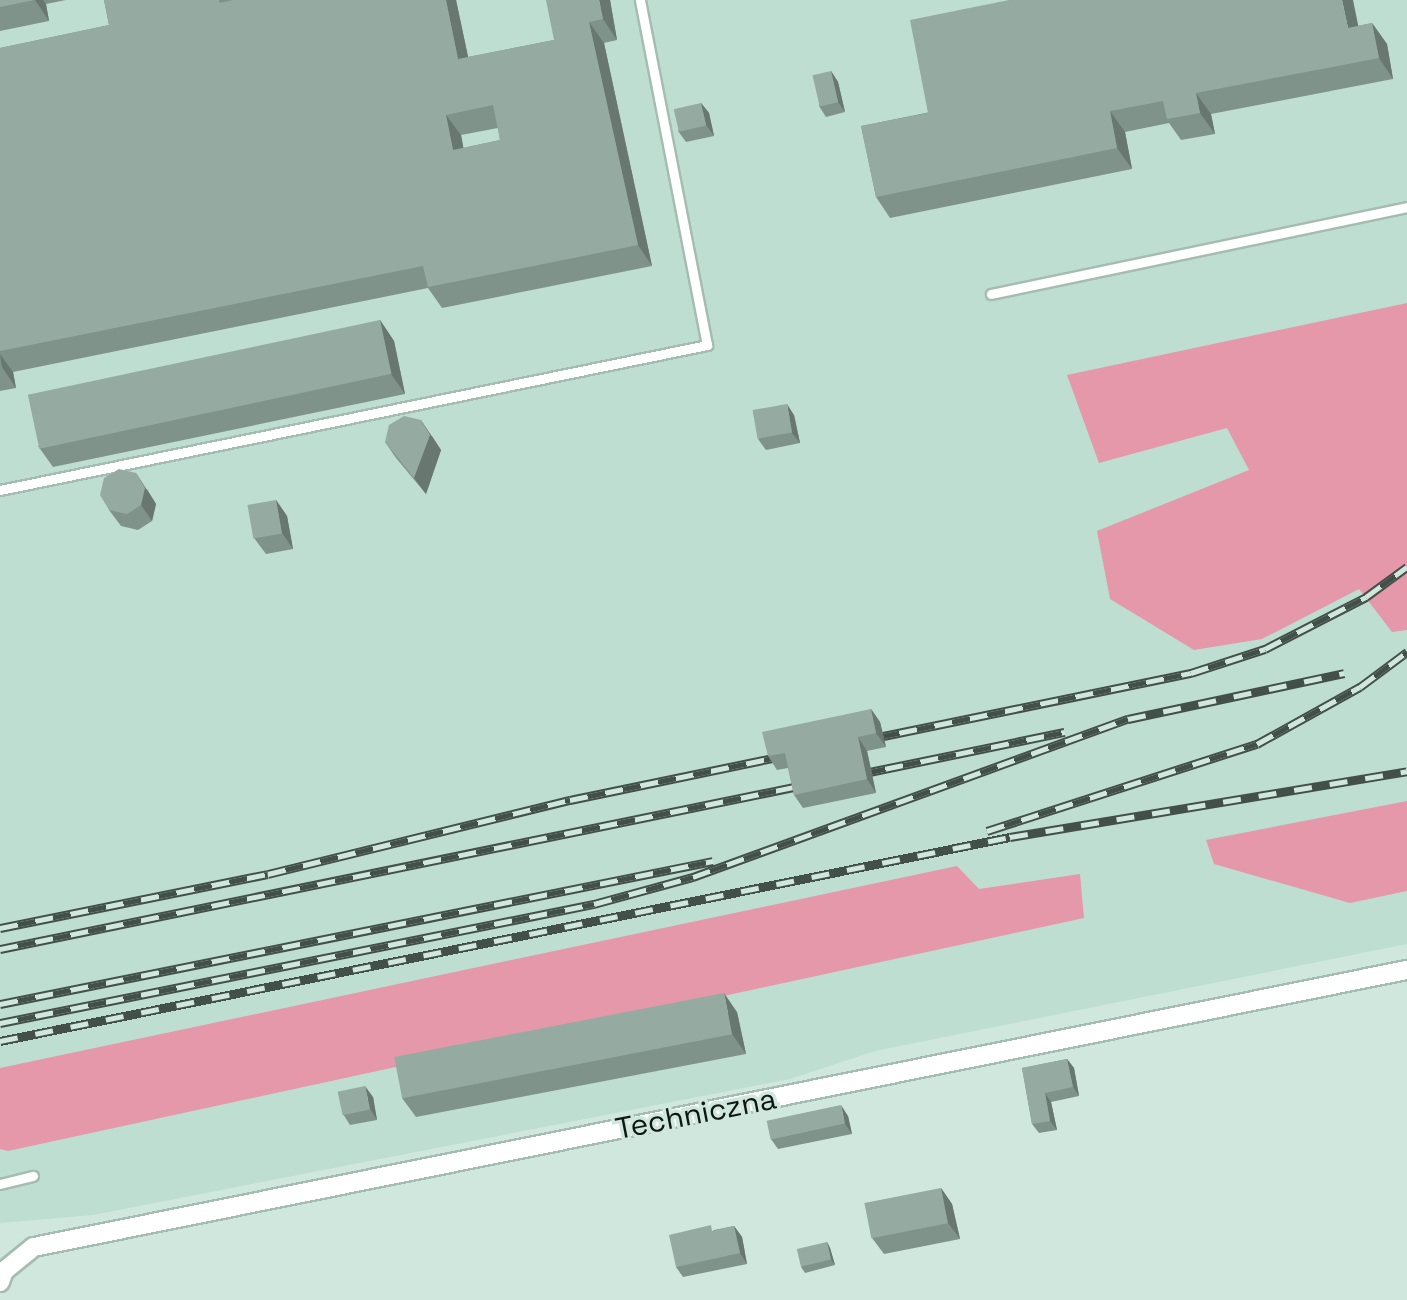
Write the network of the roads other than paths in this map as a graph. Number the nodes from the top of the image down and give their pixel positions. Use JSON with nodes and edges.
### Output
{"nodes":[{"id":1,"x":640,"y":0,"type":"edge"},
{"id":2,"x":1407,"y":207,"type":"edge"},
{"id":3,"x":991,"y":294,"type":"dead end"},
{"id":4,"x":0,"y":490,"type":"edge"},
{"id":5,"x":1407,"y":970,"type":"edge"},
{"id":6,"x":33,"y":1176,"type":"dead end"},
{"id":7,"x":0,"y":1184,"type":"edge"},
{"id":8,"x":0,"y":1282,"type":"edge"}],
"edges":[{"from":1,"to":4,"type":"lane"},
{"from":2,"to":3,"type":"lane"},
{"from":5,"to":8,"type":"street","name":"Techniczna"},
{"from":6,"to":7,"type":"lane"}]}
